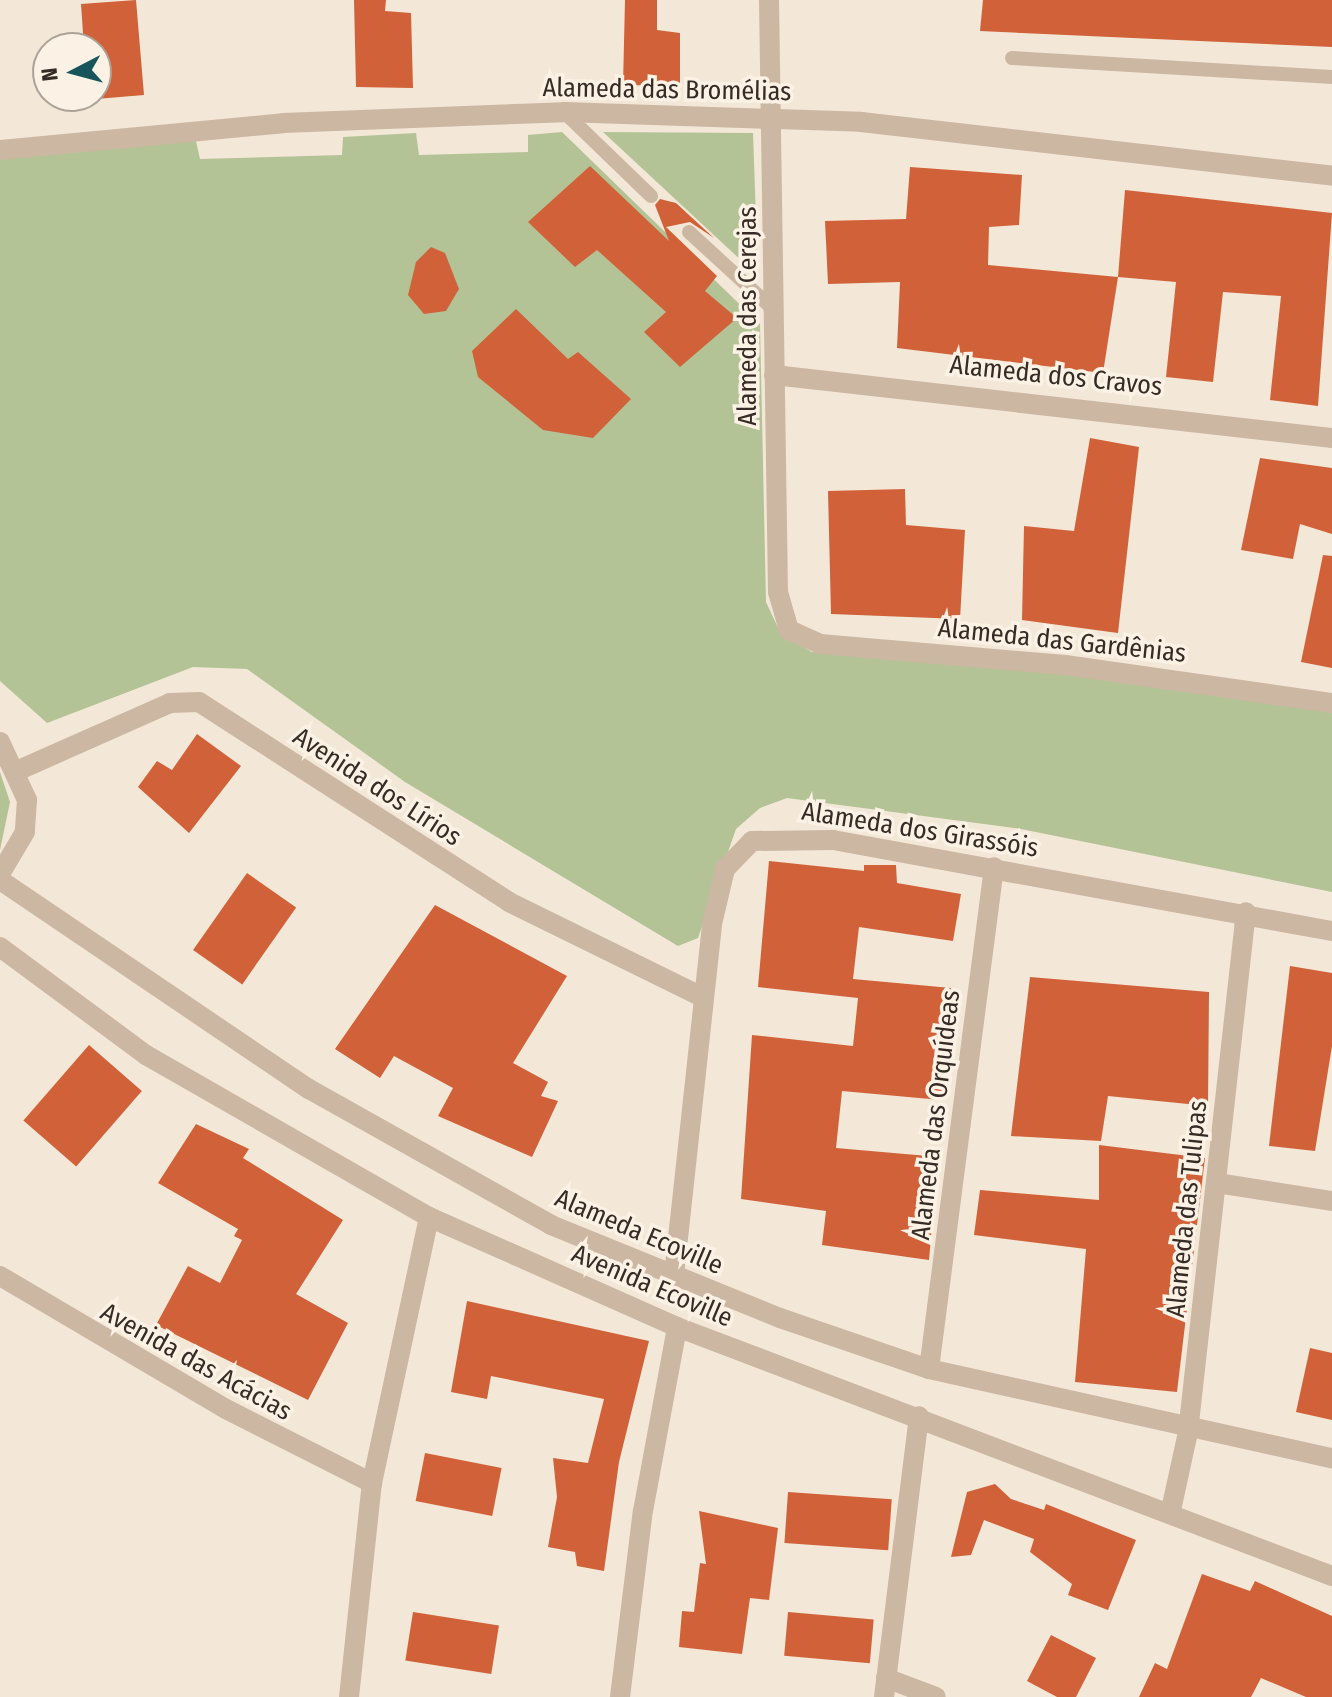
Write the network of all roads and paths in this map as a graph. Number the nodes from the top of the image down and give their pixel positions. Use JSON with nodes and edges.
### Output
{"nodes":[{"id":1,"x":769,"y":0,"type":"edge"},
{"id":2,"x":1012,"y":58,"type":"dead end"},
{"id":3,"x":1332,"y":77,"type":"edge"},
{"id":4,"x":564,"y":112,"type":"junction"},
{"id":5,"x":771,"y":117,"type":"junction"},
{"id":6,"x":0,"y":150,"type":"edge"},
{"id":7,"x":1332,"y":176,"type":"edge"},
{"id":8,"x":651,"y":196,"type":"dead end"},
{"id":9,"x":689,"y":232,"type":"dead end"},
{"id":10,"x":774,"y":310,"type":"junction"},
{"id":11,"x":774,"y":375,"type":"junction"},
{"id":12,"x":1332,"y":438,"type":"edge"},
{"id":13,"x":789,"y":630,"type":"joint"},
{"id":14,"x":1332,"y":703,"type":"edge"},
{"id":15,"x":0,"y":742,"type":"edge"},
{"id":16,"x":19,"y":770,"type":"junction"},
{"id":17,"x":994,"y":867,"type":"junction"},
{"id":18,"x":0,"y":877,"type":"edge"},
{"id":19,"x":1246,"y":912,"type":"junction"},
{"id":20,"x":1332,"y":931,"type":"edge"},
{"id":21,"x":0,"y":947,"type":"edge"},
{"id":22,"x":704,"y":998,"type":"junction"},
{"id":23,"x":1217,"y":1183,"type":"junction"},
{"id":24,"x":1332,"y":1201,"type":"edge"},
{"id":25,"x":429,"y":1217,"type":"junction"},
{"id":26,"x":674,"y":1275,"type":"junction"},
{"id":27,"x":0,"y":1276,"type":"edge"},
{"id":28,"x":677,"y":1327,"type":"junction"},
{"id":29,"x":929,"y":1369,"type":"junction"},
{"id":30,"x":919,"y":1416,"type":"junction"},
{"id":31,"x":1188,"y":1432,"type":"junction"},
{"id":32,"x":1332,"y":1458,"type":"edge"},
{"id":33,"x":372,"y":1483,"type":"junction"},
{"id":34,"x":1171,"y":1510,"type":"junction"},
{"id":35,"x":1332,"y":1576,"type":"edge"},
{"id":36,"x":885,"y":1688,"type":"edge"},
{"id":37,"x":349,"y":1697,"type":"edge"},
{"id":38,"x":620,"y":1697,"type":"edge"},
{"id":39,"x":936,"y":1697,"type":"edge"}],
"edges":[{"from":1,"to":5,"type":"street","name":"Alameda das Cerejas"},
{"from":2,"to":3,"type":"lane"},
{"from":4,"to":5,"type":"street","name":"Alameda das Bromélias"},
{"from":4,"to":6,"type":"street","name":"Alameda das Bromélias"},
{"from":4,"to":8,"type":"lane"},
{"from":5,"to":7,"type":"street","name":"Alameda das Bromélias"},
{"from":5,"to":10,"type":"street","name":"Alameda das Cerejas"},
{"from":9,"to":10,"type":"lane"},
{"from":10,"to":11,"type":"street","name":"Alameda das Cerejas"},
{"from":11,"to":12,"type":"street","name":"Alameda dos Cravos"},
{"from":11,"to":13,"type":"street","name":"Alameda das Cerejas"},
{"from":13,"to":14,"type":"street","name":"Alameda das Gardênias"},
{"from":15,"to":16,"type":"street"},
{"from":16,"to":18,"type":"street"},
{"from":16,"to":22,"type":"street","name":"Avenida dos Lírios"},
{"from":17,"to":19,"type":"street","name":"Alameda dos Girassóis"},
{"from":17,"to":22,"type":"street","name":"Alameda dos Girassóis"},
{"from":17,"to":29,"type":"street","name":"Alameda das Orquídeas"},
{"from":18,"to":26,"type":"street","name":"Alameda Ecoville"},
{"from":19,"to":20,"type":"street","name":"Alameda dos Girassóis"},
{"from":19,"to":23,"type":"street","name":"Alameda das Tulipas"},
{"from":21,"to":25,"type":"street","name":"Avenida Ecoville"},
{"from":22,"to":26,"type":"street","name":"Alameda dos Girassóis"},
{"from":23,"to":24,"type":"street"},
{"from":23,"to":31,"type":"street","name":"Alameda das Tulipas"},
{"from":25,"to":28,"type":"street","name":"Avenida Ecoville"},
{"from":25,"to":33,"type":"street"},
{"from":26,"to":29,"type":"street","name":"Alameda Ecoville"},
{"from":27,"to":33,"type":"street","name":"Avenida das Acácias"},
{"from":28,"to":30,"type":"street","name":"Avenida Ecoville"},
{"from":28,"to":38,"type":"street"},
{"from":29,"to":31,"type":"street","name":"Alameda Ecoville"},
{"from":30,"to":34,"type":"street","name":"Avenida Ecoville"},
{"from":30,"to":36,"type":"street"},
{"from":31,"to":32,"type":"street","name":"Alameda Ecoville"},
{"from":31,"to":34,"type":"street","name":"Alameda das Tulipas"},
{"from":33,"to":37,"type":"street"},
{"from":34,"to":35,"type":"street","name":"Avenida Ecoville"},
{"from":36,"to":39,"type":"street"}]}
